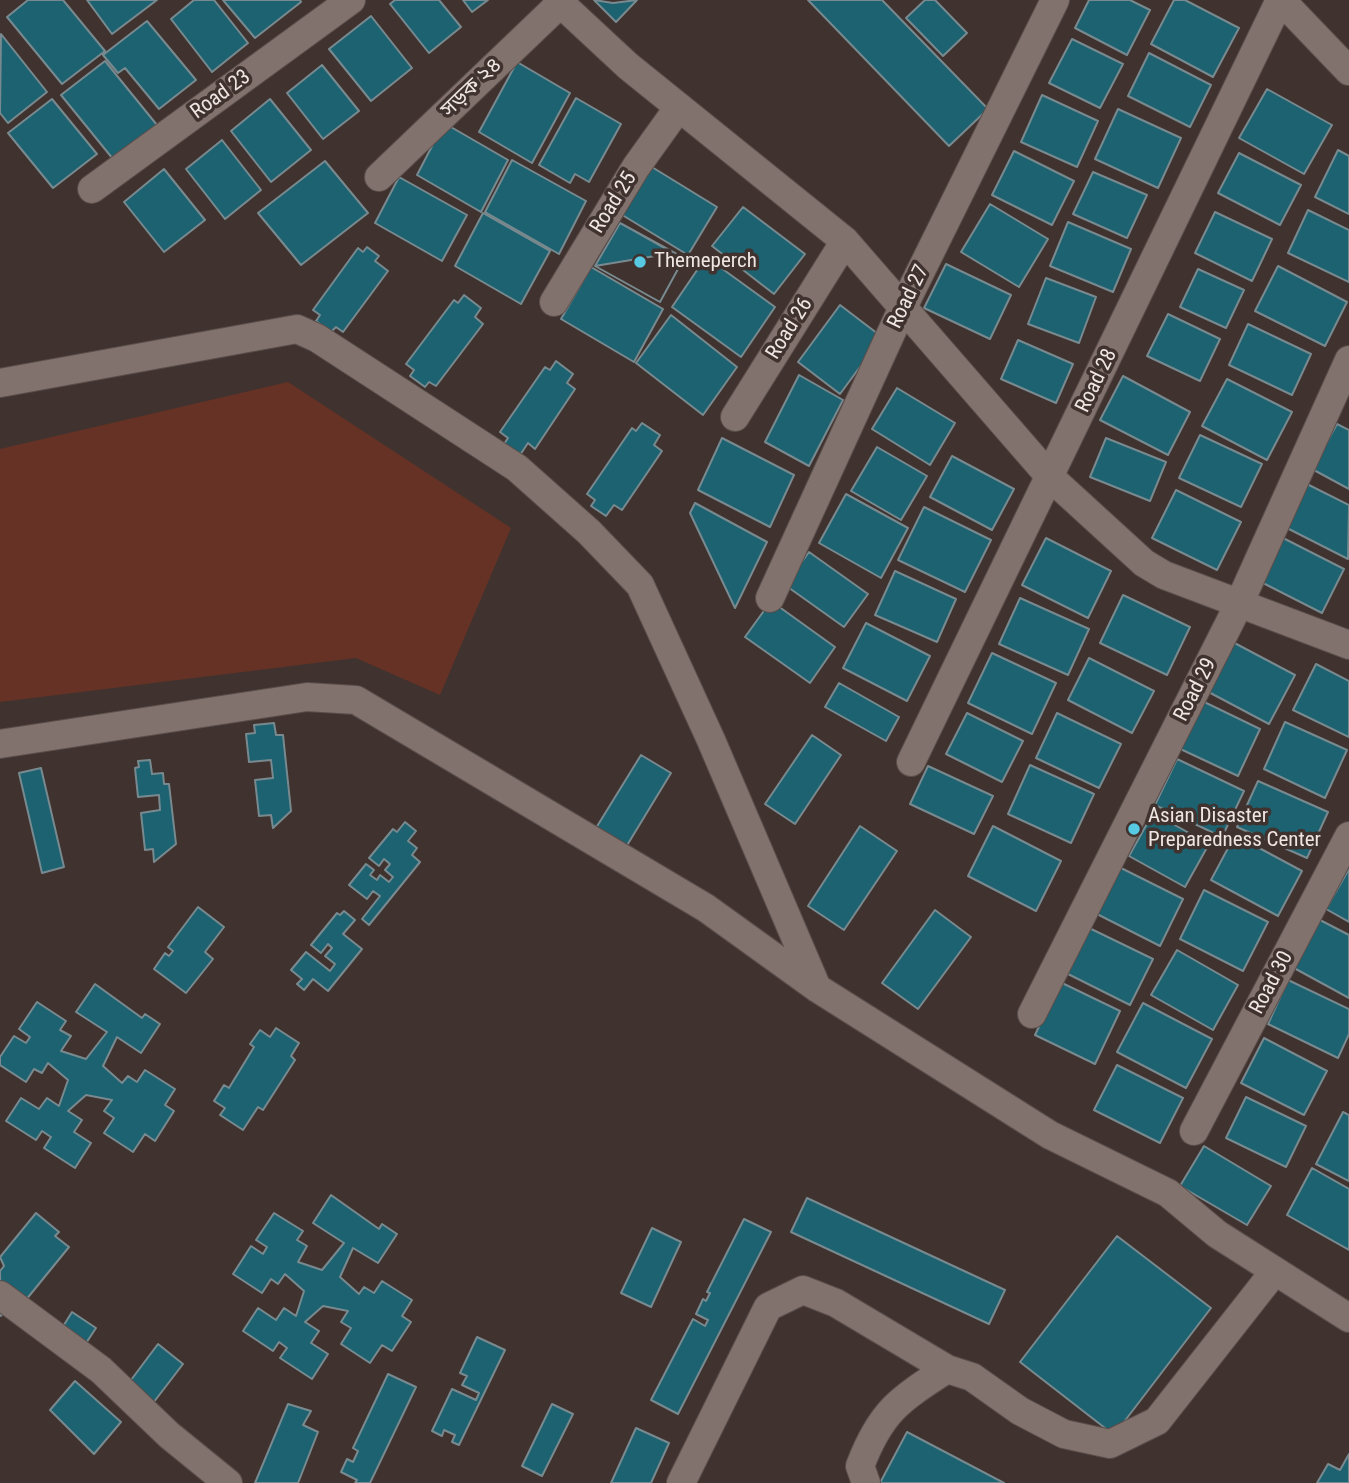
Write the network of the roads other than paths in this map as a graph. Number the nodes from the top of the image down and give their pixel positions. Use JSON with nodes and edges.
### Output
{"nodes":[{"id":1,"x":351,"y":0,"type":"edge"},
{"id":2,"x":1055,"y":0,"type":"edge"},
{"id":3,"x":1281,"y":0,"type":"edge"},
{"id":4,"x":560,"y":2,"type":"edge"},
{"id":5,"x":1349,"y":71,"type":"edge"},
{"id":6,"x":679,"y":107,"type":"junction"},
{"id":7,"x":379,"y":177,"type":"dead end"},
{"id":8,"x":92,"y":189,"type":"dead end"},
{"id":9,"x":845,"y":241,"type":"junction"},
{"id":10,"x":554,"y":302,"type":"dead end"},
{"id":11,"x":903,"y":307,"type":"junction"},
{"id":12,"x":1349,"y":360,"type":"edge"},
{"id":13,"x":0,"y":383,"type":"edge"},
{"id":14,"x":735,"y":417,"type":"dead end"},
{"id":15,"x":1051,"y":478,"type":"junction"},
{"id":16,"x":769,"y":598,"type":"dead end"},
{"id":17,"x":1240,"y":604,"type":"junction"},
{"id":18,"x":1349,"y":645,"type":"edge"},
{"id":19,"x":0,"y":744,"type":"edge"},
{"id":20,"x":911,"y":762,"type":"dead end"},
{"id":21,"x":1349,"y":836,"type":"edge"},
{"id":22,"x":817,"y":988,"type":"junction"},
{"id":23,"x":1032,"y":1014,"type":"dead end"},
{"id":24,"x":1194,"y":1131,"type":"dead end"},
{"id":25,"x":1274,"y":1272,"type":"junction"},
{"id":26,"x":0,"y":1295,"type":"edge"},
{"id":27,"x":1349,"y":1318,"type":"edge"},
{"id":28,"x":947,"y":1369,"type":"junction"},
{"id":29,"x":228,"y":1483,"type":"edge"},
{"id":30,"x":681,"y":1483,"type":"edge"},
{"id":31,"x":866,"y":1483,"type":"edge"}],
"edges":[{"from":1,"to":8,"type":"street","name":"Road 23"},
{"from":2,"to":11,"type":"street","name":"Road 27"},
{"from":3,"to":5,"type":"street"},
{"from":3,"to":15,"type":"street","name":"Road 28"},
{"from":4,"to":6,"type":"street"},
{"from":4,"to":7,"type":"street","name":"সড়ক ২৪"},
{"from":6,"to":9,"type":"street"},
{"from":6,"to":10,"type":"street","name":"Road 25"},
{"from":9,"to":11,"type":"street"},
{"from":9,"to":14,"type":"street","name":"Road 26"},
{"from":11,"to":15,"type":"street"},
{"from":11,"to":16,"type":"street","name":"Road 27"},
{"from":12,"to":17,"type":"street","name":"Road 29"},
{"from":13,"to":22,"type":"street"},
{"from":15,"to":17,"type":"street"},
{"from":15,"to":20,"type":"street","name":"Road 28"},
{"from":17,"to":18,"type":"street"},
{"from":17,"to":23,"type":"street","name":"Road 29"},
{"from":19,"to":22,"type":"street"},
{"from":21,"to":24,"type":"street","name":"Road 30"},
{"from":22,"to":25,"type":"street"},
{"from":25,"to":27,"type":"street"},
{"from":25,"to":28,"type":"street"},
{"from":26,"to":29,"type":"street"},
{"from":28,"to":30,"type":"street"},
{"from":28,"to":31,"type":"street"}]}
